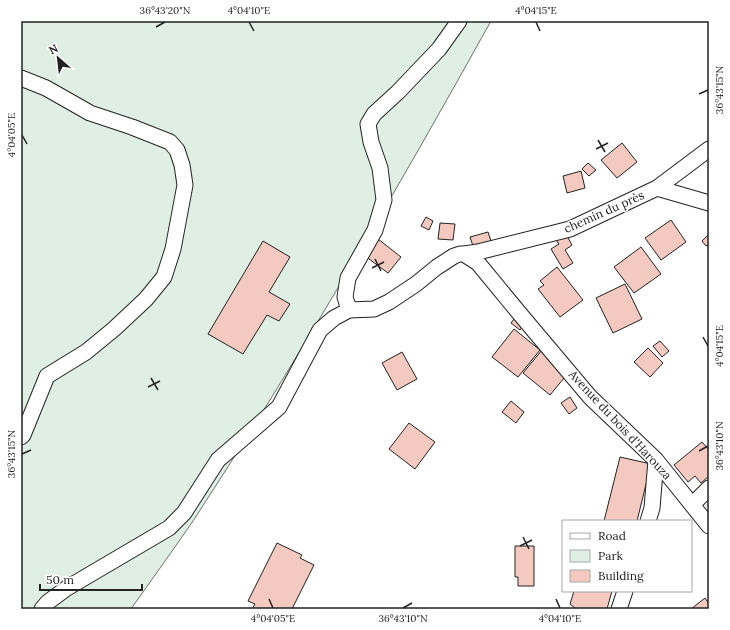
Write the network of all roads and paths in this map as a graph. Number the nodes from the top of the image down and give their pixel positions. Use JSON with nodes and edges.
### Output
{"nodes":[{"id":1,"x":459,"y":21,"type":"edge"},
{"id":2,"x":21,"y":78,"type":"edge"},
{"id":3,"x":709,"y":149,"type":"edge"},
{"id":4,"x":657,"y":188,"type":"junction"},
{"id":5,"x":709,"y":203,"type":"edge"},
{"id":6,"x":464,"y":254,"type":"junction"},
{"id":7,"x":349,"y":310,"type":"junction"},
{"id":8,"x":21,"y":437,"type":"edge"},
{"id":9,"x":656,"y":460,"type":"junction"},
{"id":10,"x":709,"y":488,"type":"edge"},
{"id":11,"x":692,"y":505,"type":"junction"},
{"id":12,"x":648,"y":520,"type":"edge"},
{"id":13,"x":709,"y":526,"type":"edge"},
{"id":14,"x":625,"y":592,"type":"edge"},
{"id":15,"x":42,"y":609,"type":"edge"},
{"id":16,"x":619,"y":609,"type":"edge"}],
"edges":[{"from":1,"to":7,"type":"street"},
{"from":2,"to":8,"type":"street"},
{"from":3,"to":4,"type":"street","name":"chemin du près"},
{"from":4,"to":5,"type":"street"},
{"from":4,"to":6,"type":"street","name":"chemin du près"},
{"from":6,"to":7,"type":"street","name":"chemin du près"},
{"from":6,"to":9,"type":"street","name":"Avenue du bois d'Harouza"},
{"from":7,"to":15,"type":"street"},
{"from":9,"to":11,"type":"street","name":"Avenue du bois d'Harouza"},
{"from":9,"to":12,"type":"street"},
{"from":10,"to":11,"type":"street"},
{"from":11,"to":13,"type":"street","name":"Avenue du bois d'Harouza"},
{"from":14,"to":16,"type":"street"}]}
